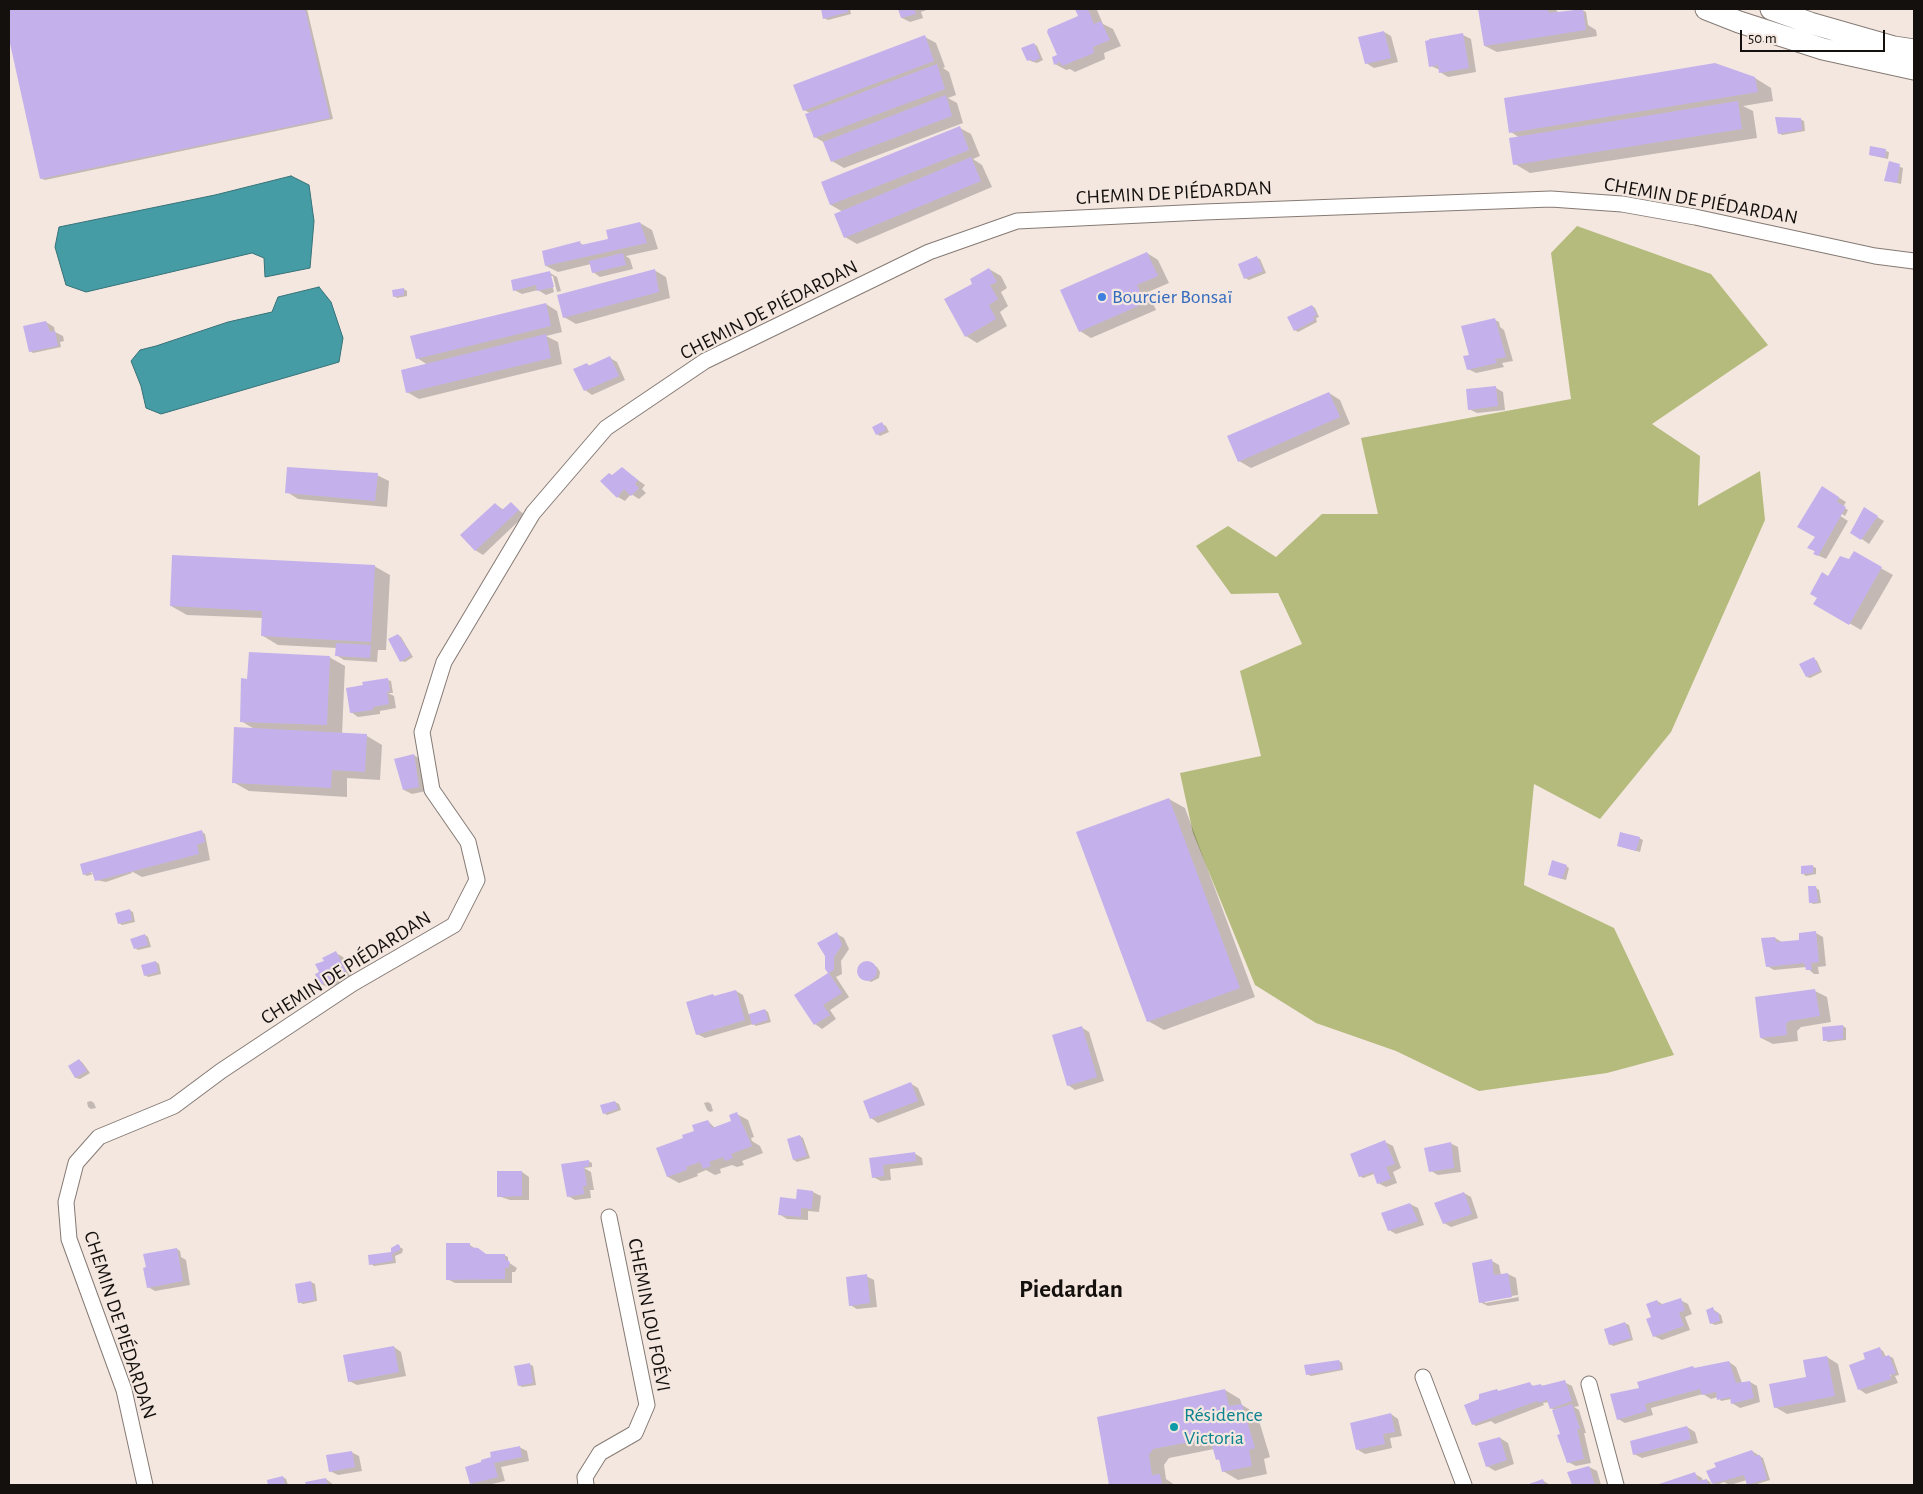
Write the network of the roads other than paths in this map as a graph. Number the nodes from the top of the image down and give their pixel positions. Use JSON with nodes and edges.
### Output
{"nodes":[{"id":1,"x":1706,"y":9,"type":"edge"},
{"id":2,"x":1771,"y":9,"type":"edge"},
{"id":3,"x":1914,"y":50,"type":"edge"},
{"id":4,"x":1914,"y":69,"type":"edge"},
{"id":5,"x":1914,"y":261,"type":"edge"},
{"id":6,"x":609,"y":1217,"type":"dead end"},
{"id":7,"x":1423,"y":1378,"type":"dead end"},
{"id":8,"x":1589,"y":1384,"type":"dead end"},
{"id":9,"x":146,"y":1485,"type":"edge"},
{"id":10,"x":586,"y":1485,"type":"edge"},
{"id":11,"x":1464,"y":1485,"type":"edge"},
{"id":12,"x":1616,"y":1485,"type":"edge"}],
"edges":[{"from":1,"to":4,"type":"main road"},
{"from":2,"to":3,"type":"main road"},
{"from":5,"to":9,"type":"street","name":"CHEMIN DE PIÉDARDAN"},
{"from":6,"to":10,"type":"street","name":"CHEMIN LOU FOÉVI"},
{"from":7,"to":11,"type":"street"},
{"from":8,"to":12,"type":"street"}]}
